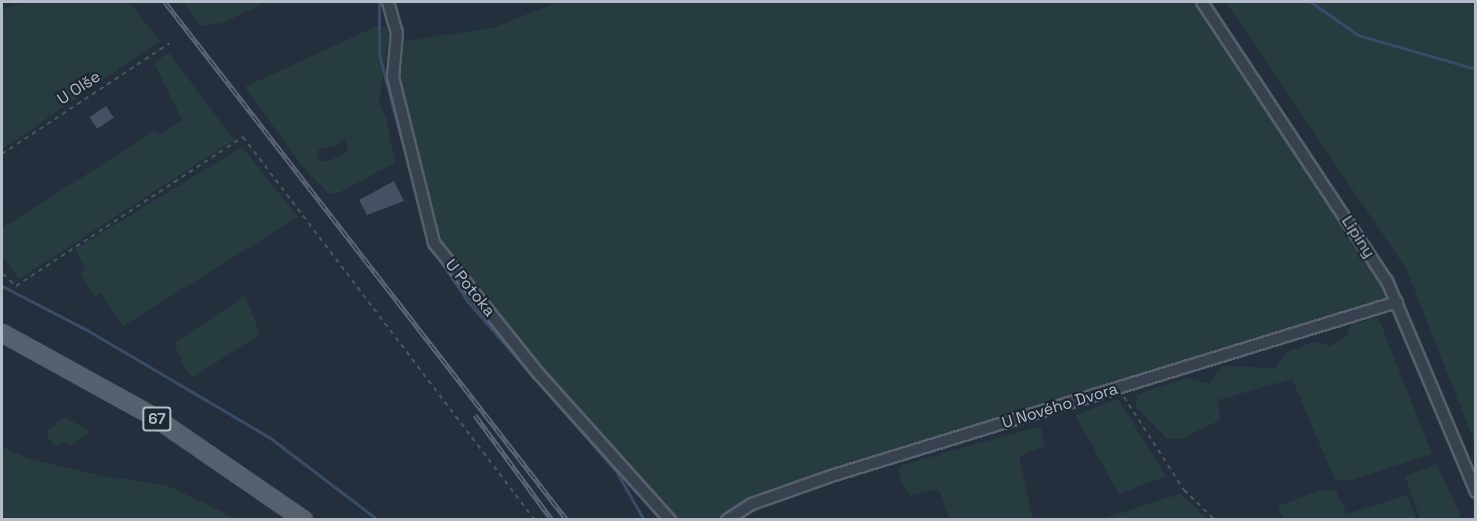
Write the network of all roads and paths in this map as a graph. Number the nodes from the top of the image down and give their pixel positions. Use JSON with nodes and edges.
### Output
{"nodes":[{"id":1,"x":388,"y":2,"type":"edge"},
{"id":2,"x":1202,"y":2,"type":"edge"},
{"id":3,"x":170,"y":43,"type":"dead end"},
{"id":4,"x":2,"y":154,"type":"edge"},
{"id":5,"x":3,"y":274,"type":"edge"},
{"id":6,"x":1397,"y":302,"type":"junction"},
{"id":7,"x":2,"y":333,"type":"edge"},
{"id":8,"x":1118,"y":388,"type":"junction"},
{"id":9,"x":1476,"y":492,"type":"edge"},
{"id":10,"x":304,"y":519,"type":"edge"},
{"id":11,"x":535,"y":519,"type":"edge"},
{"id":12,"x":670,"y":519,"type":"edge"},
{"id":13,"x":727,"y":519,"type":"edge"},
{"id":14,"x":1215,"y":519,"type":"edge"}],
"edges":[{"from":1,"to":12,"type":"street","name":"U Potoka"},
{"from":2,"to":6,"type":"street","name":"Lipiny"},
{"from":3,"to":4,"type":"path","name":"U Olše"},
{"from":5,"to":11,"type":"path"},
{"from":6,"to":8,"type":"street","name":"U Nového Dvora"},
{"from":6,"to":9,"type":"street","name":"Lipiny"},
{"from":7,"to":10,"type":"main road","number":"67"},
{"from":8,"to":13,"type":"street","name":"U Nového Dvora"},
{"from":8,"to":14,"type":"path"}]}
